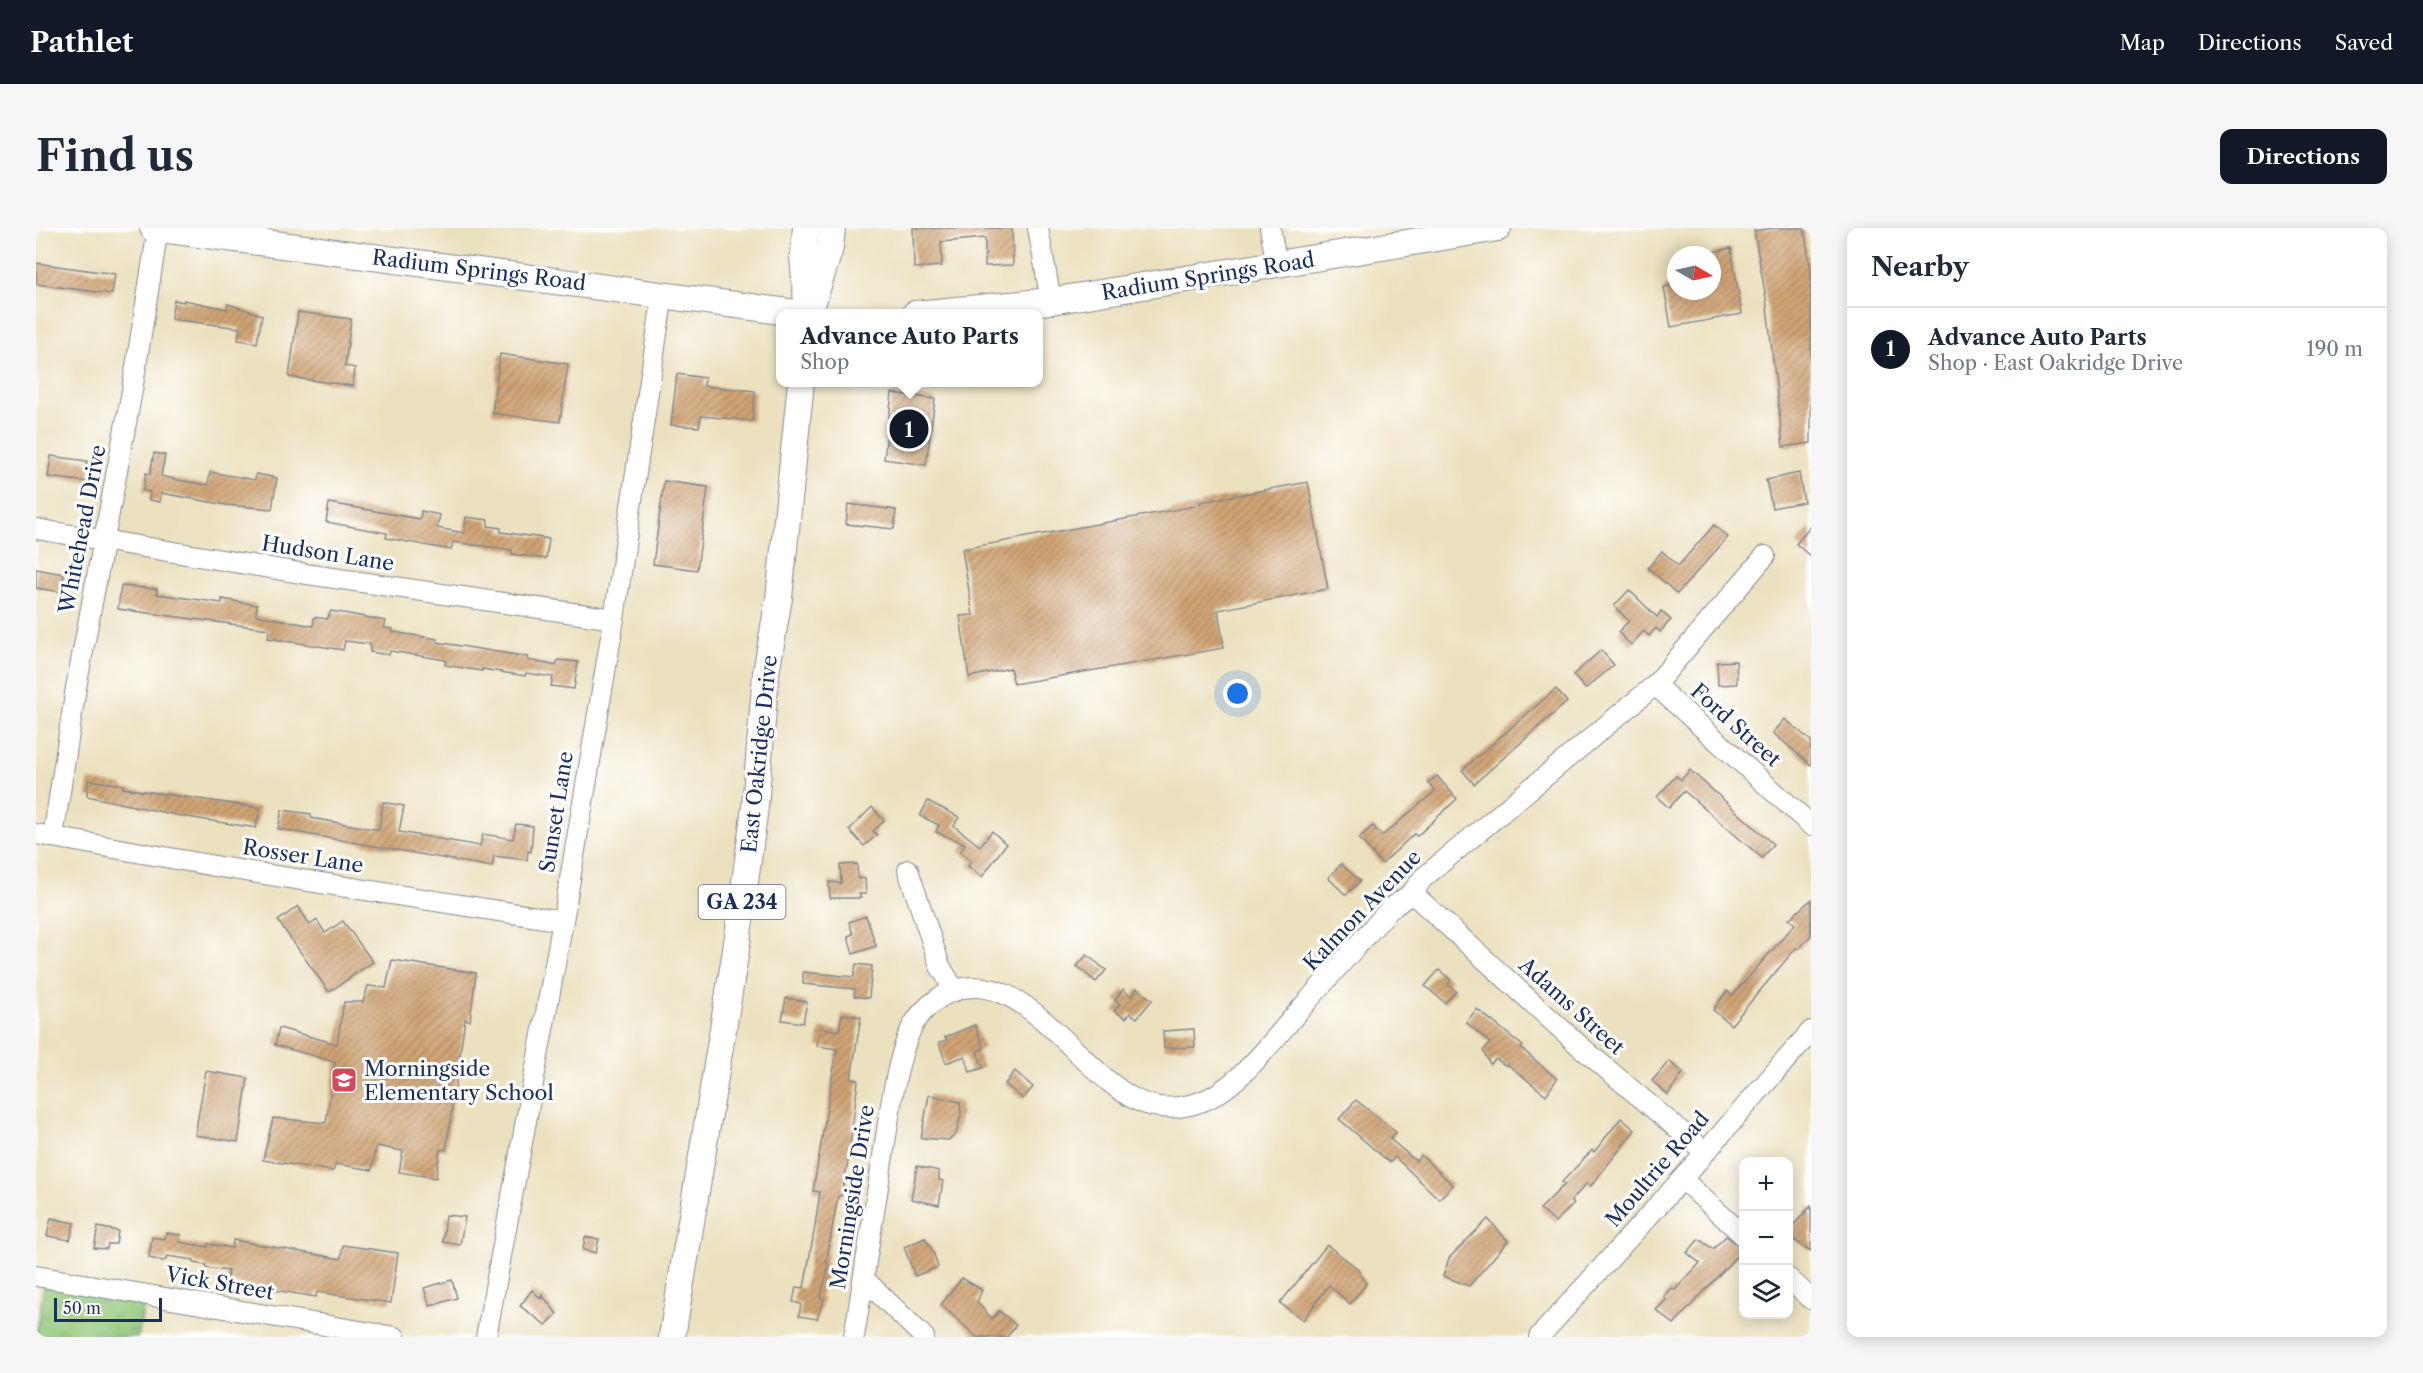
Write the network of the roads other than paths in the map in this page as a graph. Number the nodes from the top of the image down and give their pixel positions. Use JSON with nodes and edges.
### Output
{"nodes":[{"id":1,"x":155,"y":228,"type":"edge"},
{"id":2,"x":806,"y":228,"type":"edge"},
{"id":3,"x":832,"y":228,"type":"edge"},
{"id":4,"x":1038,"y":228,"type":"edge"},
{"id":5,"x":1270,"y":228,"type":"edge"},
{"id":6,"x":1498,"y":228,"type":"edge"},
{"id":7,"x":1277,"y":266,"type":"junction"},
{"id":8,"x":663,"y":294,"type":"junction"},
{"id":9,"x":1051,"y":301,"type":"junction"},
{"id":10,"x":807,"y":309,"type":"edge"},
{"id":11,"x":809,"y":309,"type":"edge"},
{"id":12,"x":967,"y":309,"type":"edge"},
{"id":13,"x":776,"y":310,"type":"edge"},
{"id":14,"x":800,"y":387,"type":"edge"},
{"id":15,"x":36,"y":529,"type":"edge"},
{"id":16,"x":102,"y":540,"type":"junction"},
{"id":17,"x":1765,"y":556,"type":"dead end"},
{"id":18,"x":614,"y":619,"type":"junction"},
{"id":19,"x":1655,"y":685,"type":"junction"},
{"id":20,"x":1810,"y":823,"type":"edge"},
{"id":21,"x":44,"y":836,"type":"edge"},
{"id":22,"x":908,"y":870,"type":"dead end"},
{"id":23,"x":1412,"y":893,"type":"junction"},
{"id":24,"x":563,"y":921,"type":"junction"},
{"id":25,"x":955,"y":991,"type":"junction"},
{"id":26,"x":1811,"y":1031,"type":"edge"},
{"id":27,"x":901,"y":1065,"type":"joint"},
{"id":28,"x":1704,"y":1151,"type":"junction"},
{"id":29,"x":1682,"y":1179,"type":"junction"},
{"id":30,"x":1739,"y":1232,"type":"edge"},
{"id":31,"x":36,"y":1276,"type":"edge"},
{"id":32,"x":865,"y":1280,"type":"junction"},
{"id":33,"x":1793,"y":1283,"type":"edge"},
{"id":34,"x":1811,"y":1299,"type":"edge"},
{"id":35,"x":343,"y":1333,"type":"edge"},
{"id":36,"x":395,"y":1337,"type":"edge"},
{"id":37,"x":486,"y":1337,"type":"edge"},
{"id":38,"x":672,"y":1337,"type":"edge"},
{"id":39,"x":854,"y":1337,"type":"edge"},
{"id":40,"x":924,"y":1337,"type":"edge"},
{"id":41,"x":1539,"y":1337,"type":"edge"}],
"edges":[{"from":1,"to":8,"type":"main road","name":"Radium Springs Road"},
{"from":1,"to":16,"type":"street","name":"Whitehead Drive"},
{"from":2,"to":10,"type":"main road"},
{"from":3,"to":11,"type":"main road"},
{"from":4,"to":9,"type":"street"},
{"from":5,"to":7,"type":"street"},
{"from":6,"to":7,"type":"main road","name":"Radium Springs Road"},
{"from":7,"to":9,"type":"main road","name":"Radium Springs Road"},
{"from":8,"to":13,"type":"main road","name":"Radium Springs Road"},
{"from":8,"to":18,"type":"street","name":"Sunset Lane"},
{"from":9,"to":12,"type":"main road","name":"Radium Springs Road"},
{"from":14,"to":38,"type":"main road","name":"East Oakridge Drive","number":"GA 234"},
{"from":15,"to":16,"type":"street","name":"Hudson Lane"},
{"from":16,"to":18,"type":"street","name":"Hudson Lane"},
{"from":16,"to":21,"type":"street","name":"Whitehead Drive"},
{"from":17,"to":19,"type":"street","name":"Kalmon Avenue"},
{"from":18,"to":24,"type":"street","name":"Sunset Lane"},
{"from":19,"to":20,"type":"street","name":"Ford Street"},
{"from":19,"to":23,"type":"street","name":"Kalmon Avenue"},
{"from":21,"to":24,"type":"street","name":"Rosser Lane"},
{"from":22,"to":25,"type":"street"},
{"from":23,"to":25,"type":"street","name":"Kalmon Avenue"},
{"from":23,"to":28,"type":"street","name":"Adams Street"},
{"from":24,"to":37,"type":"street","name":"Sunset Lane"},
{"from":25,"to":27,"type":"street","name":"Kalmon Avenue"},
{"from":26,"to":28,"type":"street","name":"Moultrie Road"},
{"from":27,"to":32,"type":"street","name":"Morningside Drive"},
{"from":28,"to":29,"type":"street","name":"Moultrie Road"},
{"from":29,"to":30,"type":"street"},
{"from":29,"to":41,"type":"street","name":"Moultrie Road"},
{"from":31,"to":35,"type":"street","name":"Vick Street"},
{"from":32,"to":39,"type":"street","name":"Morningside Drive"},
{"from":32,"to":40,"type":"street"},
{"from":33,"to":34,"type":"street"},
{"from":35,"to":36,"type":"street","name":"Vick Street"}]}
